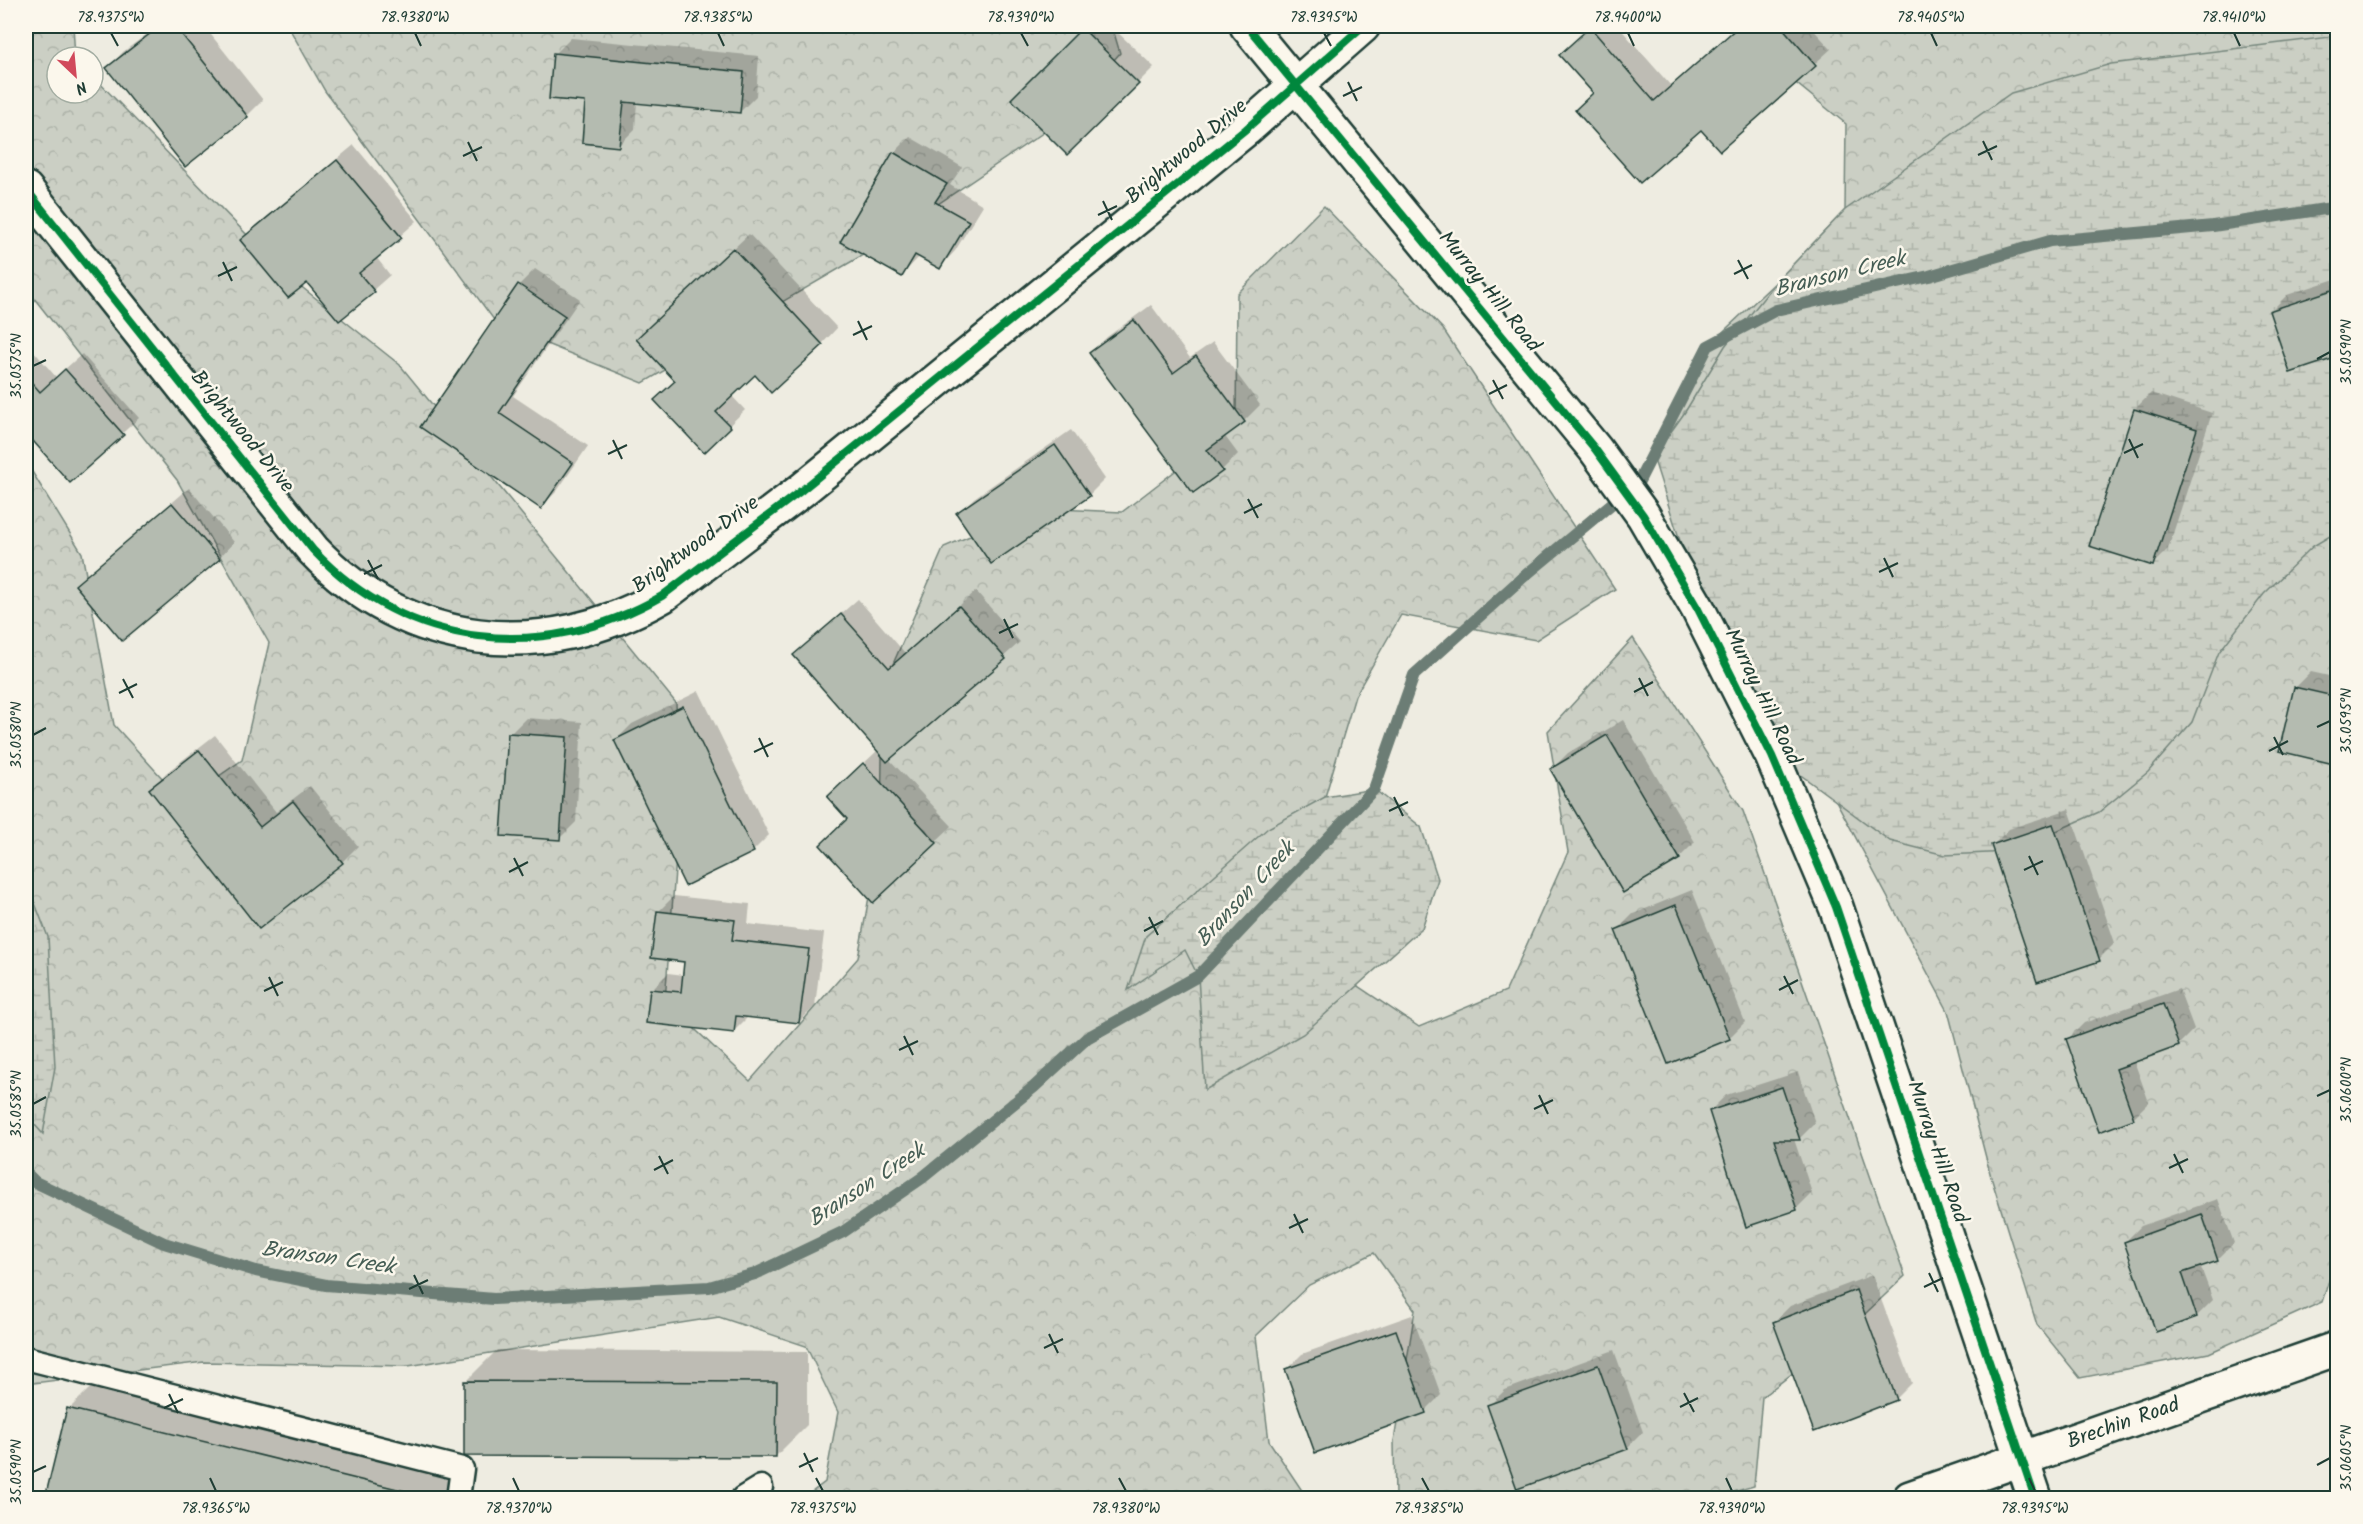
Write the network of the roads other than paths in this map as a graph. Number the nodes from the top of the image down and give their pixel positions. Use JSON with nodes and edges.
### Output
{"nodes":[{"id":1,"x":1247,"y":26,"type":"edge"},
{"id":2,"x":1363,"y":26,"type":"edge"},
{"id":3,"x":1296,"y":84,"type":"junction"},
{"id":4,"x":26,"y":189,"type":"edge"},
{"id":5,"x":2337,"y":1348,"type":"edge"},
{"id":6,"x":26,"y":1358,"type":"edge"},
{"id":7,"x":2021,"y":1460,"type":"junction"},
{"id":8,"x":458,"y":1498,"type":"edge"},
{"id":9,"x":1910,"y":1498,"type":"edge"},
{"id":10,"x":2035,"y":1498,"type":"edge"}],
"edges":[{"from":1,"to":3,"type":"street","name":"Murray Hill Road"},
{"from":2,"to":3,"type":"street","name":"Brightwood Drive"},
{"from":3,"to":4,"type":"street","name":"Brightwood Drive"},
{"from":3,"to":7,"type":"street","name":"Murray Hill Road"},
{"from":5,"to":7,"type":"street","name":"Brechin Road"},
{"from":6,"to":8,"type":"lane"},
{"from":7,"to":9,"type":"street","name":"Brechin Road"},
{"from":7,"to":10,"type":"street","name":"Murray Hill Road"}]}
